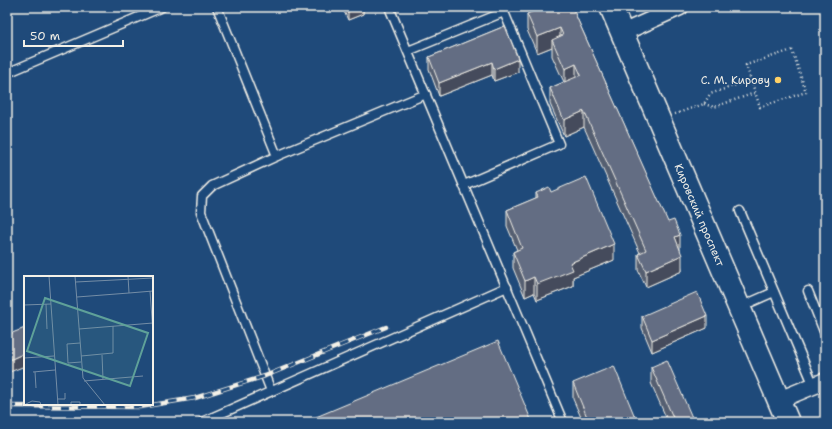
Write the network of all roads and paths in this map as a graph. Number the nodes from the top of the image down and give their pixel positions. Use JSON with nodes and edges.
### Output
{"nodes":[{"id":1,"x":162,"y":7,"type":"edge"},
{"id":2,"x":217,"y":7,"type":"edge"},
{"id":3,"x":389,"y":7,"type":"edge"},
{"id":4,"x":611,"y":7,"type":"edge"},
{"id":5,"x":680,"y":7,"type":"edge"},
{"id":6,"x":622,"y":33,"type":"junction"},
{"id":7,"x":408,"y":51,"type":"junction"},
{"id":8,"x":7,"y":73,"type":"edge"},
{"id":9,"x":751,"y":80,"type":"junction"},
{"id":10,"x":755,"y":93,"type":"junction"},
{"id":11,"x":426,"y":94,"type":"junction"},
{"id":12,"x":704,"y":104,"type":"junction"},
{"id":13,"x":674,"y":114,"type":"dead end"},
{"id":14,"x":277,"y":156,"type":"junction"},
{"id":15,"x":464,"y":185,"type":"junction"},
{"id":16,"x":740,"y":211,"type":"dead end"},
{"id":17,"x":508,"y":287,"type":"junction"},
{"id":18,"x":808,"y":291,"type":"dead end"},
{"id":19,"x":774,"y":292,"type":"junction"},
{"id":20,"x":739,"y":307,"type":"junction"},
{"id":21,"x":825,"y":334,"type":"edge"},
{"id":22,"x":819,"y":384,"type":"edge"},
{"id":23,"x":271,"y":391,"type":"junction"},
{"id":24,"x":778,"y":400,"type":"junction"},
{"id":25,"x":202,"y":422,"type":"edge"},
{"id":26,"x":563,"y":422,"type":"edge"},
{"id":27,"x":788,"y":422,"type":"edge"}],
"edges":[{"from":1,"to":8,"type":"lane"},
{"from":2,"to":14,"type":"lane"},
{"from":3,"to":7,"type":"lane"},
{"from":4,"to":6,"type":"main road","name":"Кировский проспект"},
{"from":5,"to":6,"type":"street"},
{"from":6,"to":20,"type":"main road","name":"Кировский проспект"},
{"from":7,"to":11,"type":"lane"},
{"from":7,"to":15,"type":"lane"},
{"from":9,"to":10,"type":"path"},
{"from":9,"to":10,"type":"path"},
{"from":9,"to":12,"type":"path"},
{"from":10,"to":12,"type":"path"},
{"from":11,"to":14,"type":"lane"},
{"from":11,"to":15,"type":"lane"},
{"from":12,"to":13,"type":"path"},
{"from":14,"to":23,"type":"lane"},
{"from":15,"to":17,"type":"lane"},
{"from":16,"to":19,"type":"lane"},
{"from":17,"to":23,"type":"lane"},
{"from":17,"to":26,"type":"lane"},
{"from":18,"to":21,"type":"lane"},
{"from":19,"to":20,"type":"lane"},
{"from":19,"to":22,"type":"lane"},
{"from":20,"to":24,"type":"main road","name":"Кировский проспект"},
{"from":22,"to":24,"type":"street"},
{"from":23,"to":25,"type":"lane"},
{"from":24,"to":27,"type":"main road","name":"Кировский проспект"}]}
